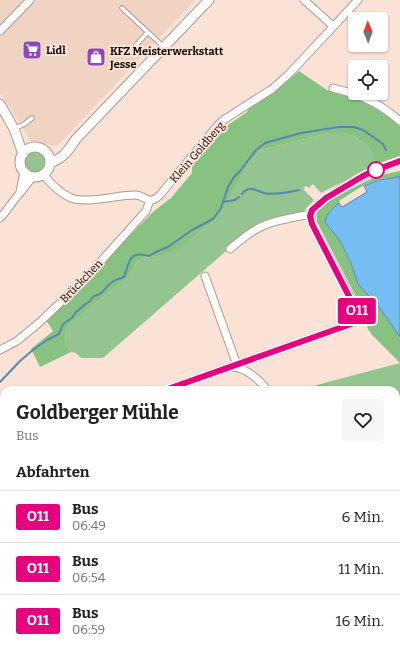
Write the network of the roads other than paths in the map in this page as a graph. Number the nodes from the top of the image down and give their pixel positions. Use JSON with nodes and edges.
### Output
{"nodes":[{"id":1,"x":30,"y":0,"type":"edge"},
{"id":2,"x":304,"y":0,"type":"edge"},
{"id":3,"x":358,"y":0,"type":"edge"},
{"id":4,"x":205,"y":1,"type":"edge"},
{"id":5,"x":122,"y":8,"type":"dead end"},
{"id":6,"x":333,"y":26,"type":"junction"},
{"id":7,"x":0,"y":31,"type":"edge"},
{"id":8,"x":148,"y":32,"type":"junction"},
{"id":9,"x":136,"y":45,"type":"dead end"},
{"id":10,"x":164,"y":46,"type":"junction"},
{"id":11,"x":333,"y":88,"type":"dead end"},
{"id":12,"x":0,"y":104,"type":"edge"},
{"id":13,"x":32,"y":118,"type":"dead end"},
{"id":14,"x":400,"y":121,"type":"edge"},
{"id":15,"x":14,"y":129,"type":"junction"},
{"id":16,"x":76,"y":139,"type":"junction"},
{"id":17,"x":30,"y":148,"type":"junction"},
{"id":18,"x":48,"y":153,"type":"junction"},
{"id":19,"x":23,"y":154,"type":"junction"},
{"id":20,"x":400,"y":161,"type":"edge"},
{"id":21,"x":50,"y":163,"type":"junction"},
{"id":22,"x":24,"y":172,"type":"junction"},
{"id":23,"x":43,"y":174,"type":"junction"},
{"id":24,"x":33,"y":176,"type":"junction"},
{"id":25,"x":20,"y":193,"type":"junction"},
{"id":26,"x":150,"y":200,"type":"junction"},
{"id":27,"x":311,"y":214,"type":"junction"},
{"id":28,"x":0,"y":218,"type":"edge"},
{"id":29,"x":230,"y":249,"type":"dead end"},
{"id":30,"x":205,"y":276,"type":"dead end"},
{"id":31,"x":0,"y":350,"type":"edge"},
{"id":32,"x":234,"y":366,"type":"junction"},
{"id":33,"x":184,"y":386,"type":"edge"},
{"id":34,"x":263,"y":386,"type":"edge"}],
"edges":[{"from":1,"to":7,"type":"street"},
{"from":2,"to":6,"type":"street"},
{"from":3,"to":6,"type":"street","name":"Klein Goldberg"},
{"from":4,"to":10,"type":"main road"},
{"from":5,"to":8,"type":"lane"},
{"from":6,"to":26,"type":"street","name":"Klein Goldberg"},
{"from":8,"to":9,"type":"lane"},
{"from":8,"to":10,"type":"lane"},
{"from":10,"to":16,"type":"main road"},
{"from":11,"to":14,"type":"street"},
{"from":12,"to":15,"type":"main road"},
{"from":13,"to":15,"type":"lane"},
{"from":15,"to":17,"type":"main road"},
{"from":15,"to":19,"type":"main road"},
{"from":16,"to":18,"type":"main road"},
{"from":16,"to":21,"type":"main road"},
{"from":17,"to":18,"type":"main road"},
{"from":17,"to":19,"type":"main road"},
{"from":18,"to":21,"type":"main road"},
{"from":19,"to":22,"type":"main road"},
{"from":20,"to":27,"type":"street"},
{"from":21,"to":23,"type":"main road"},
{"from":22,"to":24,"type":"main road"},
{"from":22,"to":25,"type":"street"},
{"from":23,"to":24,"type":"main road"},
{"from":23,"to":26,"type":"street"},
{"from":24,"to":25,"type":"street"},
{"from":25,"to":28,"type":"street"},
{"from":26,"to":31,"type":"street","name":"Brückchen"},
{"from":27,"to":29,"type":"street"},
{"from":27,"to":32,"type":"street"},
{"from":30,"to":32,"type":"street"},
{"from":32,"to":33,"type":"street"},
{"from":32,"to":34,"type":"street"}]}
